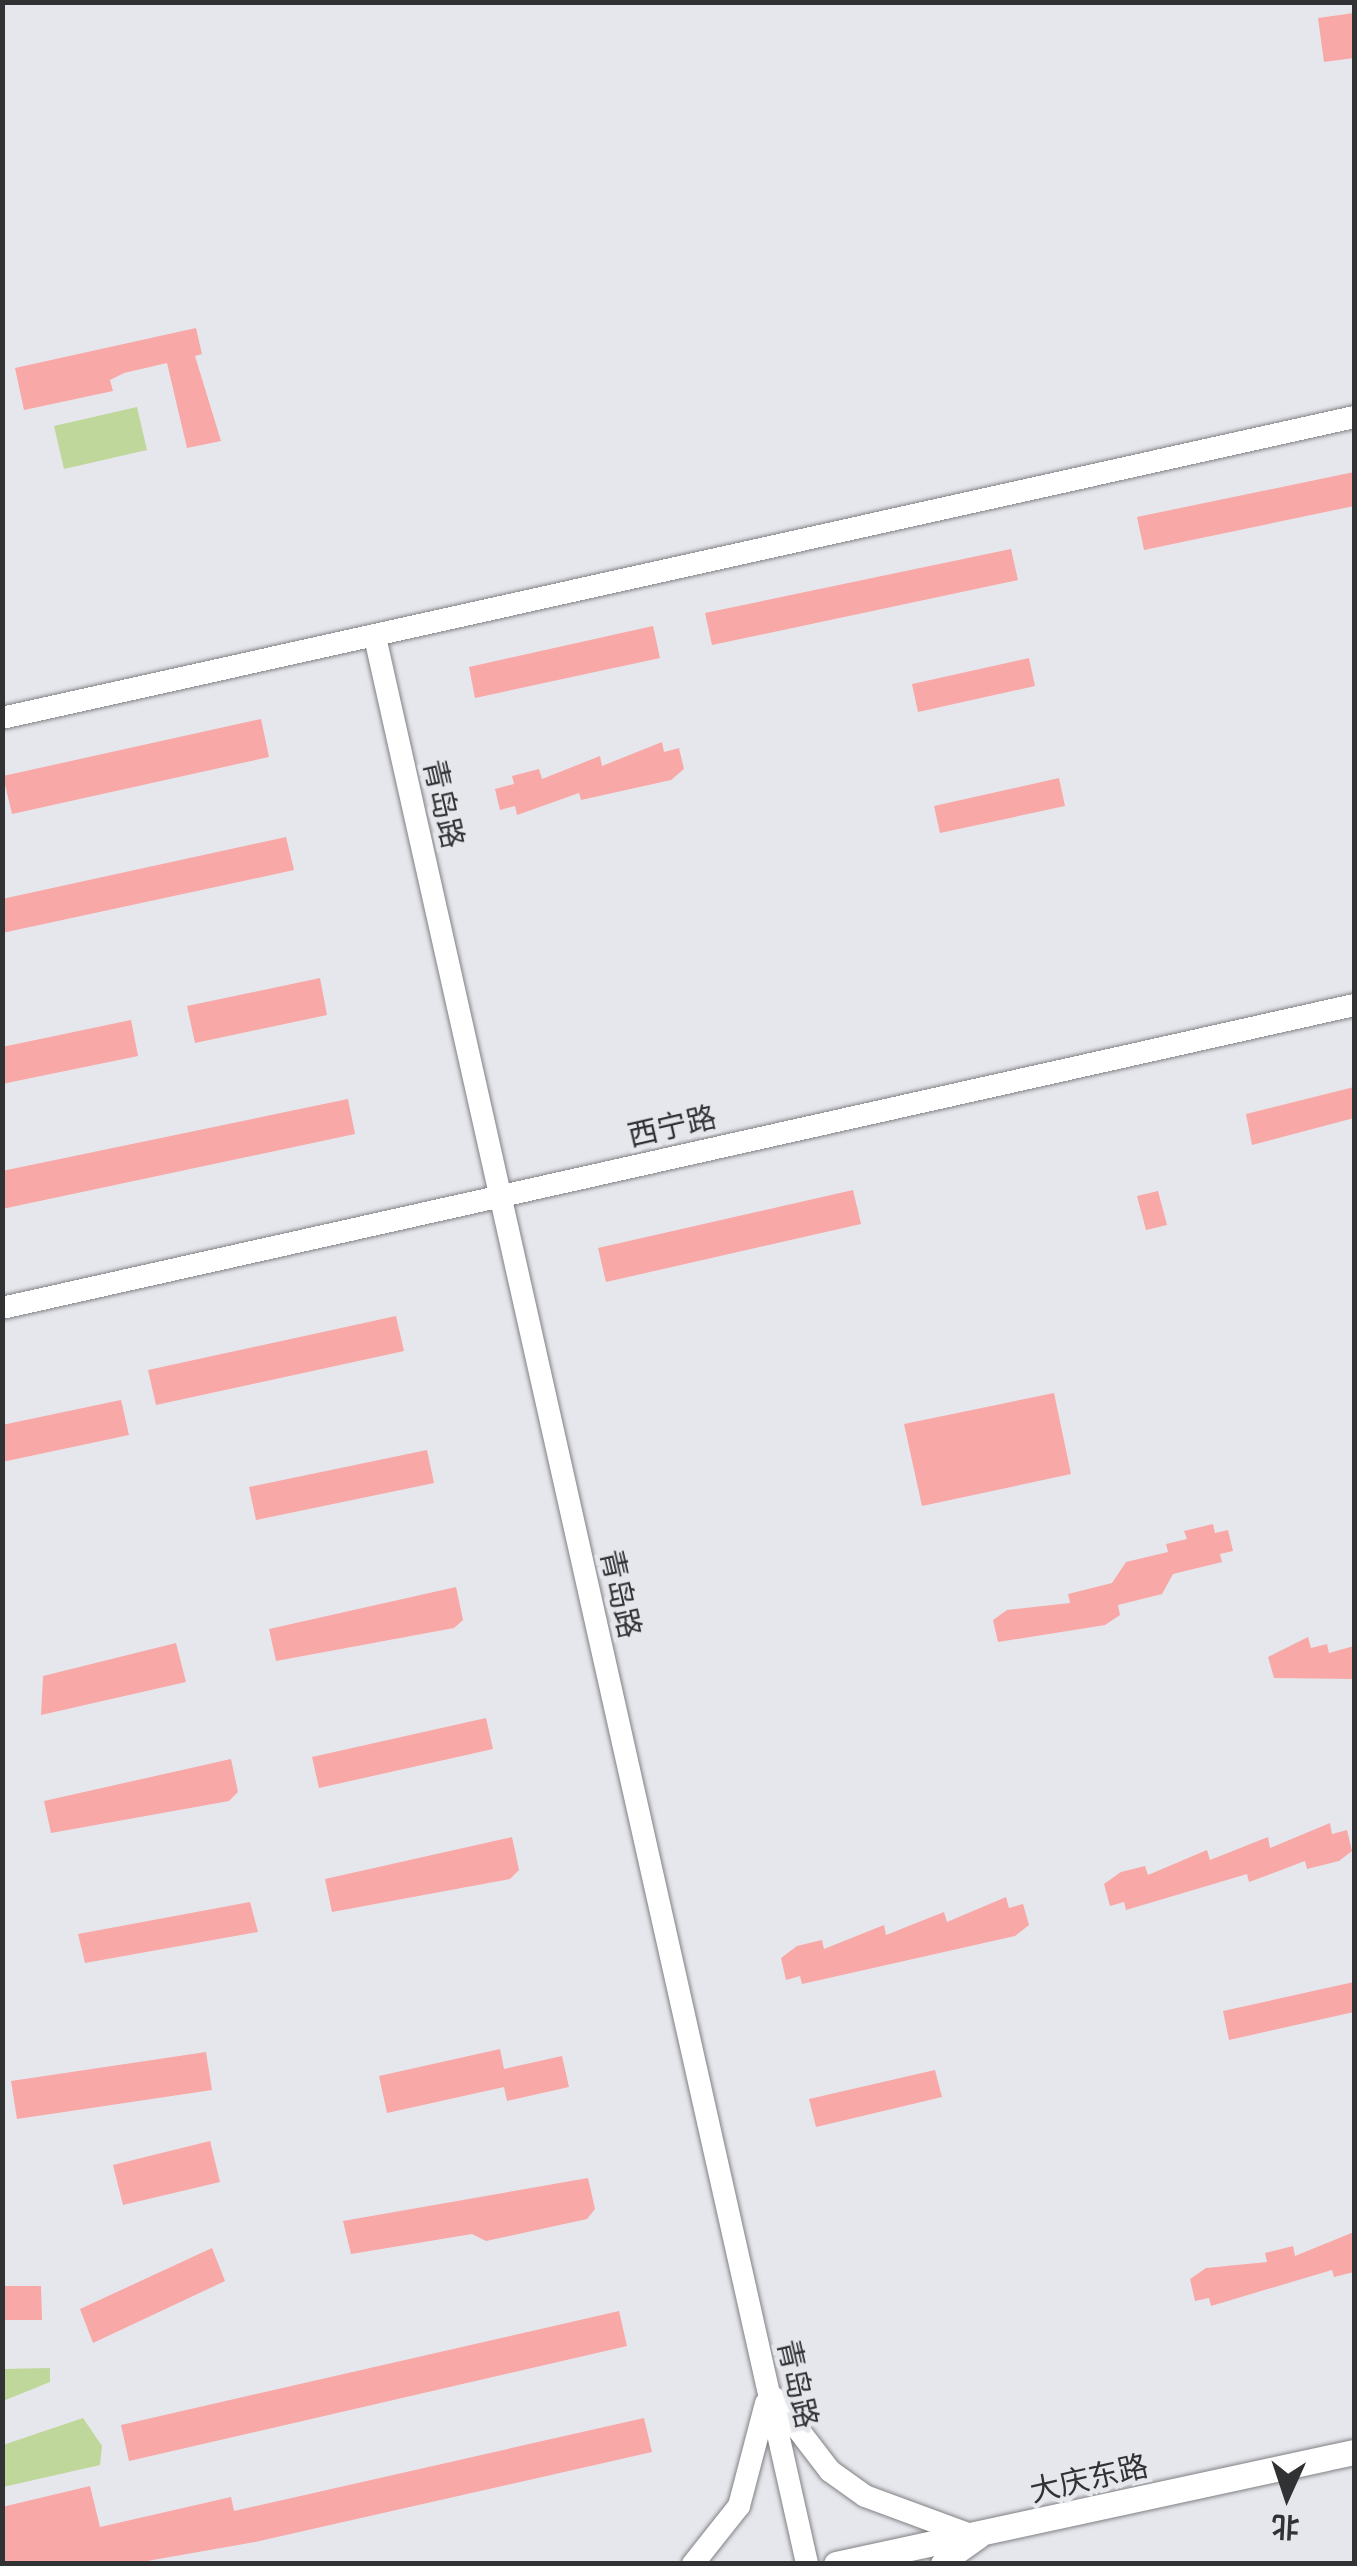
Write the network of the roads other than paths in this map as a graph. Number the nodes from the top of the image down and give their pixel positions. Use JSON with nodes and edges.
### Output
{"nodes":[{"id":1,"x":1354,"y":416,"type":"edge"},
{"id":2,"x":375,"y":638,"type":"junction"},
{"id":3,"x":2,"y":718,"type":"edge"},
{"id":4,"x":1354,"y":1005,"type":"edge"},
{"id":5,"x":500,"y":1196,"type":"junction"},
{"id":6,"x":2,"y":1308,"type":"edge"},
{"id":7,"x":768,"y":2390,"type":"junction"},
{"id":8,"x":1354,"y":2452,"type":"edge"},
{"id":9,"x":979,"y":2538,"type":"junction"},
{"id":10,"x":693,"y":2564,"type":"edge"},
{"id":11,"x":807,"y":2564,"type":"edge"},
{"id":12,"x":836,"y":2564,"type":"edge"},
{"id":13,"x":942,"y":2564,"type":"edge"}],
"edges":[{"from":1,"to":2,"type":"street"},
{"from":2,"to":3,"type":"street"},
{"from":2,"to":5,"type":"street","name":"青岛路"},
{"from":4,"to":5,"type":"street","name":"西宁路"},
{"from":5,"to":6,"type":"street","name":"西宁路"},
{"from":5,"to":7,"type":"street","name":"青岛路"},
{"from":7,"to":9,"type":"street"},
{"from":7,"to":10,"type":"street"},
{"from":7,"to":11,"type":"street","name":"青岛路"},
{"from":8,"to":9,"type":"main road","name":"大庆东路"},
{"from":9,"to":12,"type":"main road","name":"大庆东路"},
{"from":9,"to":13,"type":"street"}]}
